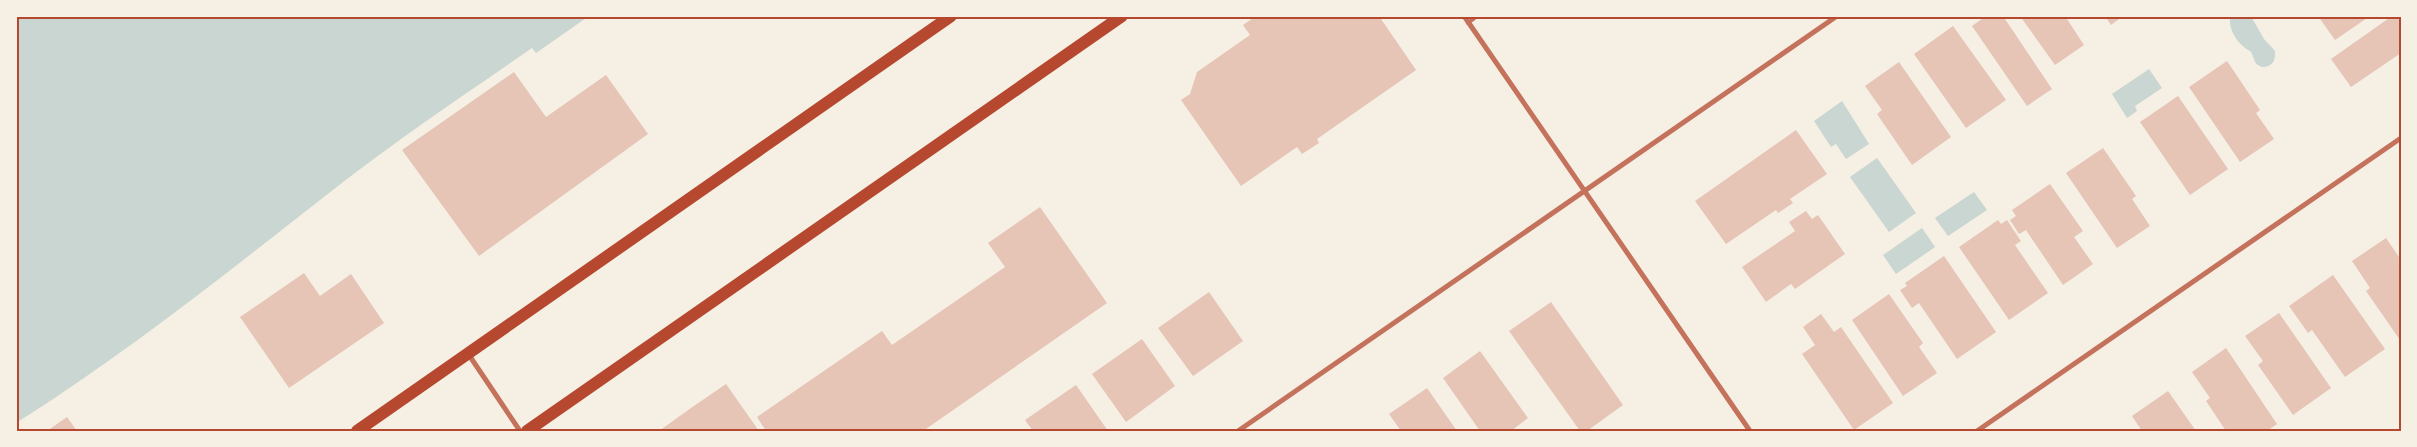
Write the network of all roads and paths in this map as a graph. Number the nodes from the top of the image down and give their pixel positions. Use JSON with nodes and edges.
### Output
{"nodes":[{"id":1,"x":951,"y":16,"type":"edge"},
{"id":2,"x":1122,"y":16,"type":"edge"},
{"id":3,"x":1464,"y":16,"type":"edge"},
{"id":4,"x":1477,"y":16,"type":"edge"},
{"id":5,"x":1837,"y":16,"type":"edge"},
{"id":6,"x":1468,"y":22,"type":"junction"},
{"id":7,"x":2401,"y":138,"type":"edge"},
{"id":8,"x":1584,"y":191,"type":"junction"},
{"id":9,"x":468,"y":353,"type":"junction"},
{"id":10,"x":357,"y":431,"type":"edge"},
{"id":11,"x":520,"y":431,"type":"edge"},
{"id":12,"x":527,"y":431,"type":"edge"},
{"id":13,"x":1238,"y":431,"type":"edge"},
{"id":14,"x":1750,"y":431,"type":"edge"},
{"id":15,"x":1977,"y":431,"type":"edge"}],
"edges":[{"from":1,"to":9,"type":"main road"},
{"from":2,"to":12,"type":"main road"},
{"from":3,"to":6,"type":"street"},
{"from":4,"to":6,"type":"lane"},
{"from":5,"to":8,"type":"street"},
{"from":6,"to":8,"type":"street"},
{"from":7,"to":15,"type":"street"},
{"from":8,"to":13,"type":"street"},
{"from":8,"to":14,"type":"street"},
{"from":9,"to":10,"type":"main road"},
{"from":9,"to":11,"type":"street"}]}
